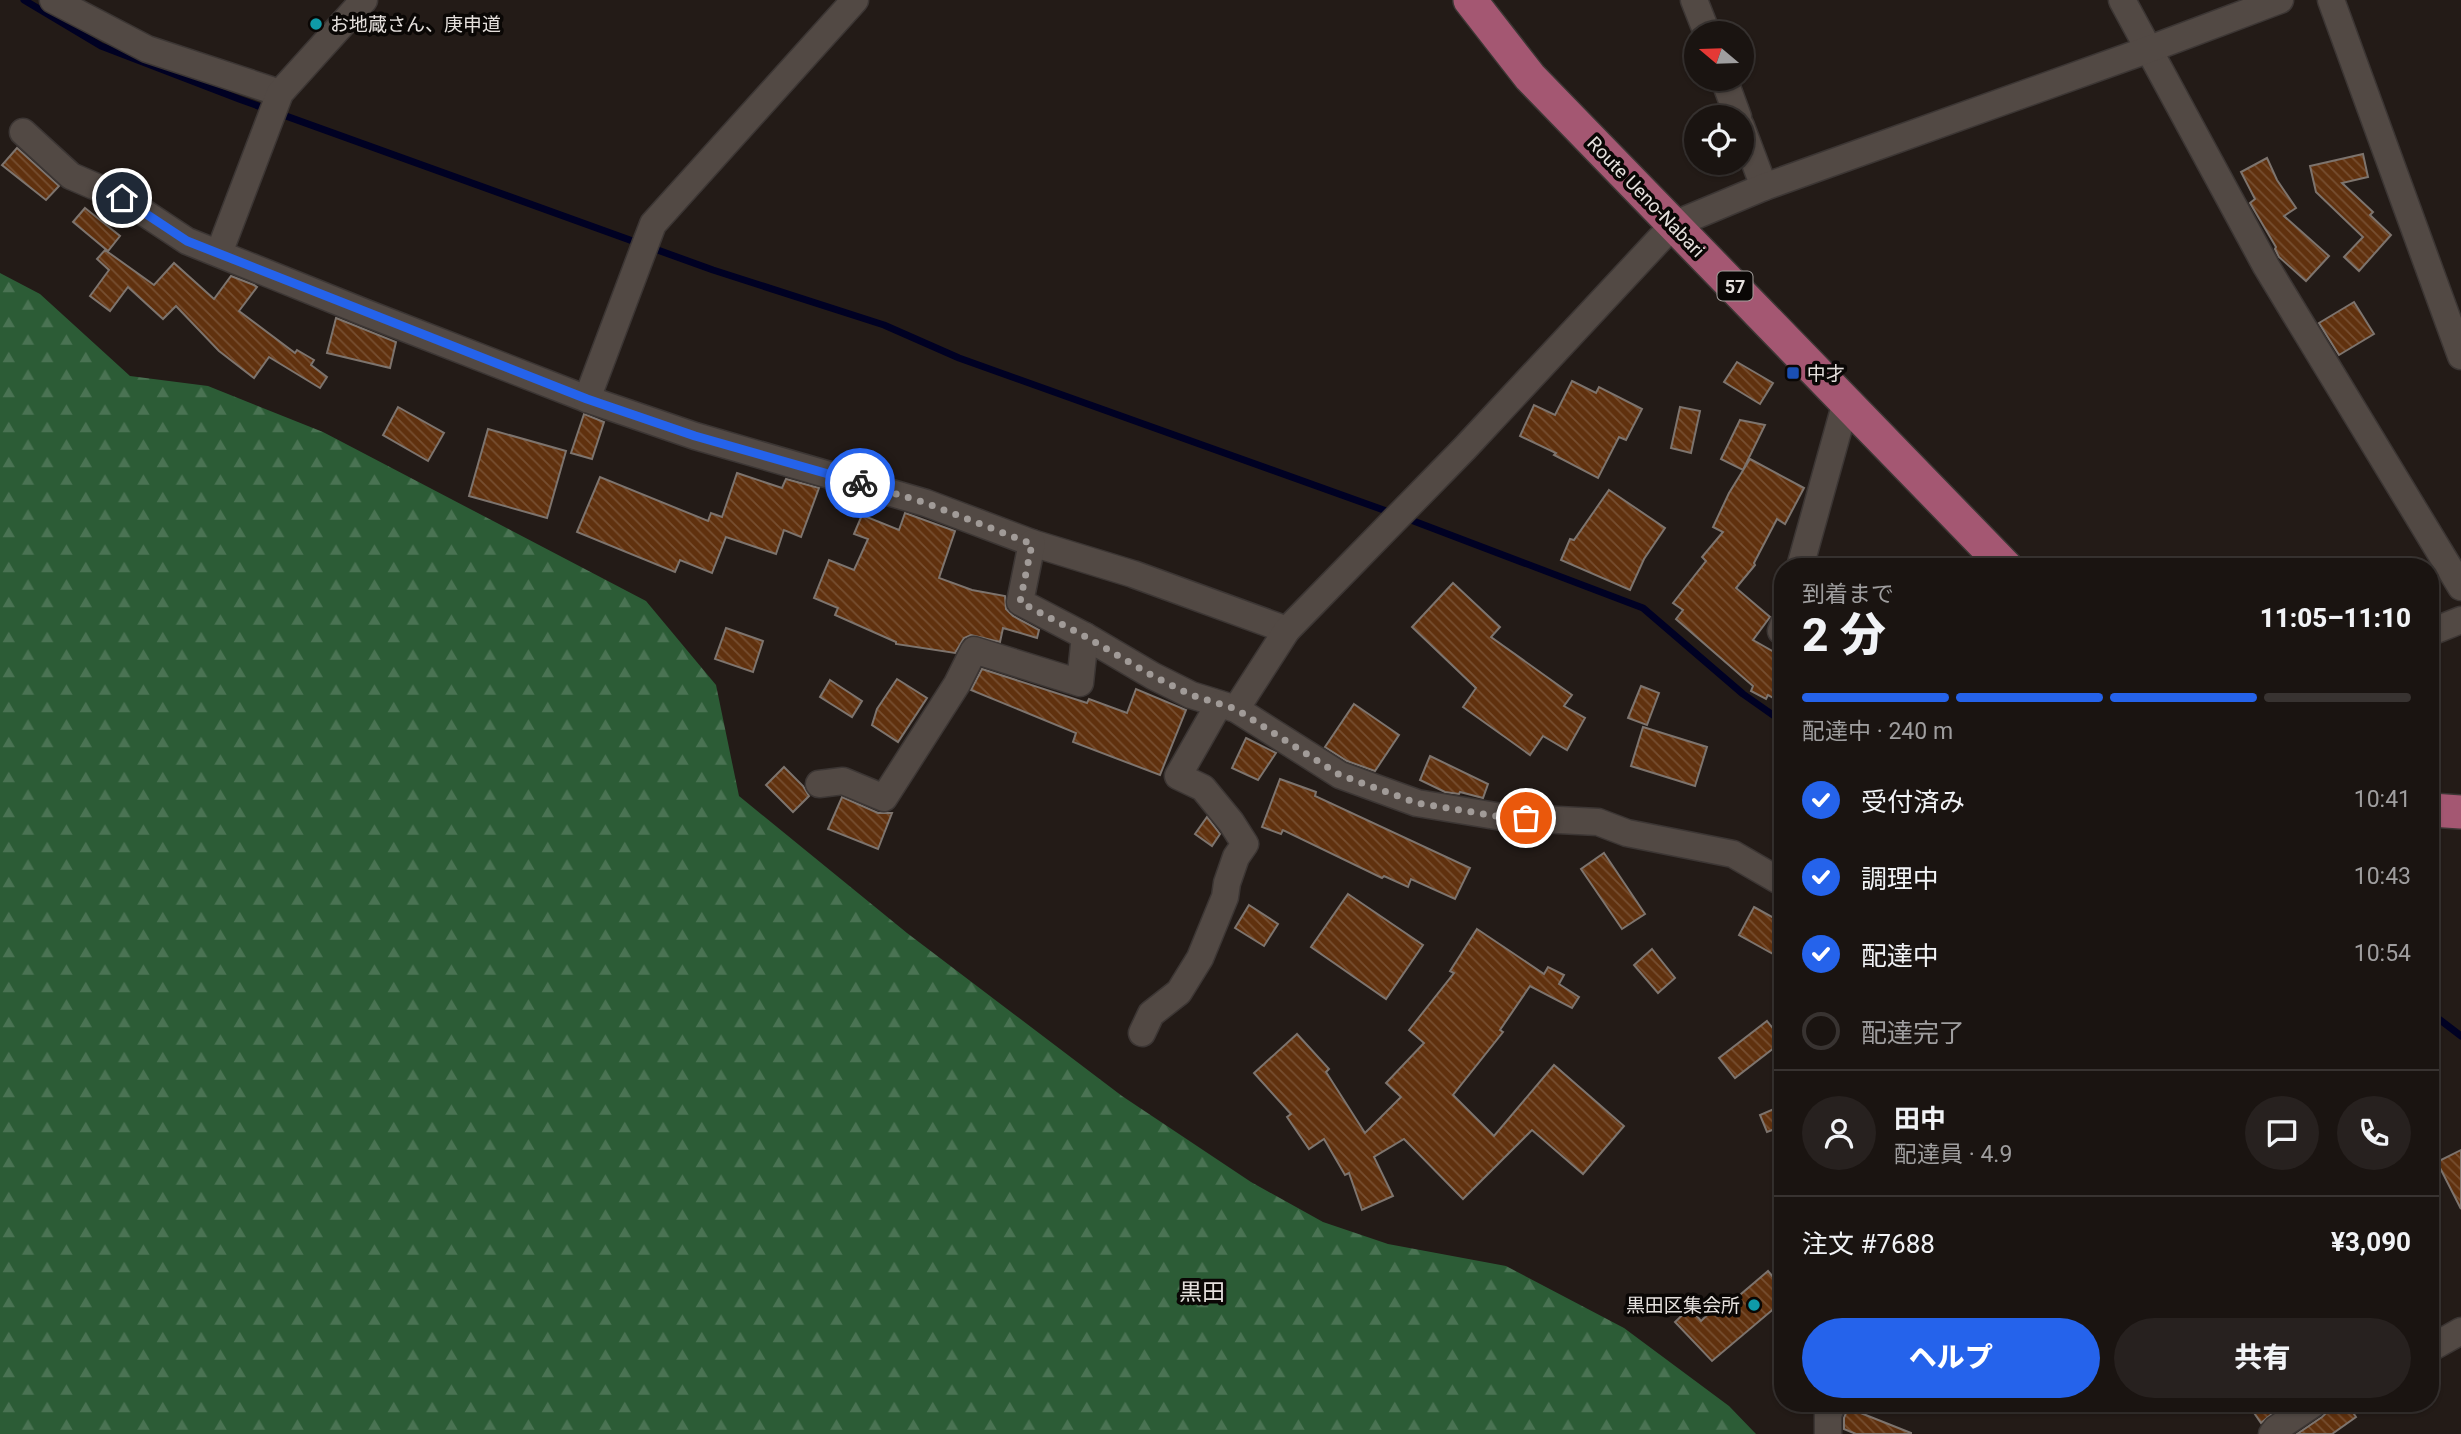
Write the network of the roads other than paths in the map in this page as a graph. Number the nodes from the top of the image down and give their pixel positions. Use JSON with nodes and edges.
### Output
{"nodes":[{"id":1,"x":53,"y":0,"type":"edge"},
{"id":2,"x":364,"y":0,"type":"edge"},
{"id":3,"x":855,"y":0,"type":"edge"},
{"id":4,"x":1470,"y":0,"type":"edge"},
{"id":5,"x":1694,"y":0,"type":"edge"},
{"id":6,"x":2122,"y":0,"type":"edge"},
{"id":7,"x":2280,"y":0,"type":"edge"},
{"id":8,"x":2331,"y":0,"type":"edge"},
{"id":9,"x":1702,"y":21,"type":"edge"},
{"id":10,"x":2147,"y":50,"type":"junction"},
{"id":11,"x":280,"y":93,"type":"junction"},
{"id":12,"x":23,"y":132,"type":"dead end"},
{"id":13,"x":1754,"y":160,"type":"edge"},
{"id":14,"x":1764,"y":187,"type":"junction"},
{"id":15,"x":1673,"y":225,"type":"junction"},
{"id":16,"x":219,"y":253,"type":"junction"},
{"id":17,"x":2461,"y":356,"type":"edge"},
{"id":18,"x":587,"y":399,"type":"junction"},
{"id":19,"x":1846,"y":402,"type":"junction"},
{"id":20,"x":1032,"y":544,"type":"junction"},
{"id":21,"x":1803,"y":558,"type":"edge"},
{"id":22,"x":1997,"y":558,"type":"edge"},
{"id":23,"x":2461,"y":587,"type":"edge"},
{"id":24,"x":2461,"y":620,"type":"edge"},
{"id":25,"x":2439,"y":629,"type":"edge"},
{"id":26,"x":1287,"y":630,"type":"junction"},
{"id":27,"x":1086,"y":636,"type":"junction"},
{"id":28,"x":1227,"y":707,"type":"junction"},
{"id":29,"x":819,"y":784,"type":"dead end"},
{"id":30,"x":2439,"y":811,"type":"edge"},
{"id":31,"x":2461,"y":813,"type":"edge"},
{"id":32,"x":1774,"y":878,"type":"edge"},
{"id":33,"x":1142,"y":1033,"type":"dead end"},
{"id":34,"x":2461,"y":1331,"type":"edge"},
{"id":35,"x":2439,"y":1339,"type":"edge"},
{"id":36,"x":1829,"y":1412,"type":"edge"},
{"id":37,"x":2301,"y":1412,"type":"edge"},
{"id":38,"x":1828,"y":1434,"type":"edge"},
{"id":39,"x":2272,"y":1434,"type":"edge"}],
"edges":[{"from":1,"to":11,"type":"street"},
{"from":2,"to":11,"type":"street"},
{"from":3,"to":18,"type":"street"},
{"from":4,"to":15,"type":"main road","name":"Route Ueno-Nabari","number":"57"},
{"from":5,"to":9,"type":"street"},
{"from":6,"to":10,"type":"street"},
{"from":7,"to":10,"type":"street"},
{"from":8,"to":17,"type":"street"},
{"from":10,"to":14,"type":"street"},
{"from":10,"to":23,"type":"street"},
{"from":11,"to":16,"type":"street"},
{"from":12,"to":16,"type":"street"},
{"from":13,"to":14,"type":"street"},
{"from":14,"to":15,"type":"street"},
{"from":15,"to":19,"type":"main road","name":"Route Ueno-Nabari","number":"57"},
{"from":15,"to":26,"type":"street"},
{"from":16,"to":18,"type":"street"},
{"from":18,"to":20,"type":"street"},
{"from":19,"to":21,"type":"street"},
{"from":19,"to":22,"type":"main road","name":"Route Ueno-Nabari","number":"57"},
{"from":20,"to":26,"type":"street"},
{"from":20,"to":27,"type":"street"},
{"from":24,"to":25,"type":"street"},
{"from":26,"to":28,"type":"street"},
{"from":27,"to":28,"type":"street"},
{"from":27,"to":29,"type":"street"},
{"from":28,"to":32,"type":"street"},
{"from":28,"to":33,"type":"street"},
{"from":30,"to":31,"type":"main road"},
{"from":34,"to":35,"type":"street"},
{"from":36,"to":38,"type":"street"},
{"from":37,"to":39,"type":"street"}]}
